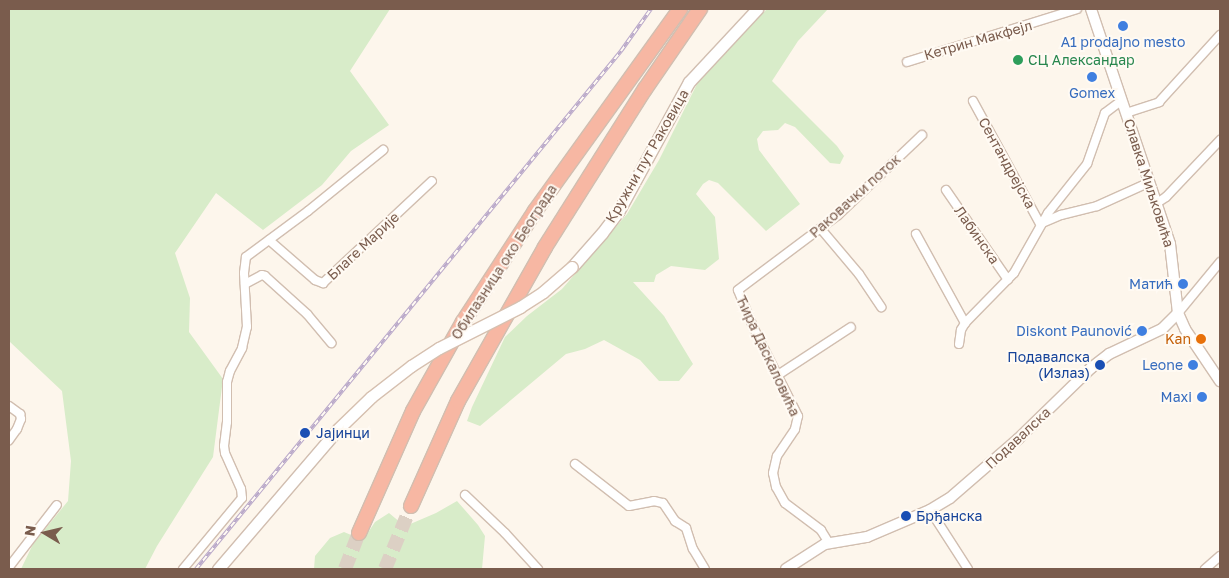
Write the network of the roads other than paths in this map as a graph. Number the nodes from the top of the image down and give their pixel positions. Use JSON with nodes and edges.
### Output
{"nodes":[{"id":1,"x":680,"y":9,"type":"edge"},
{"id":2,"x":700,"y":9,"type":"edge"},
{"id":3,"x":757,"y":9,"type":"edge"},
{"id":4,"x":1077,"y":9,"type":"edge"},
{"id":5,"x":1090,"y":9,"type":"edge"},
{"id":6,"x":1220,"y":35,"type":"edge"},
{"id":7,"x":907,"y":62,"type":"dead end"},
{"id":8,"x":1122,"y":100,"type":"junction"},
{"id":9,"x":973,"y":101,"type":"dead end"},
{"id":10,"x":1126,"y":113,"type":"junction"},
{"id":11,"x":922,"y":134,"type":"dead end"},
{"id":12,"x":1220,"y":140,"type":"edge"},
{"id":13,"x":383,"y":150,"type":"dead end"},
{"id":14,"x":432,"y":181,"type":"dead end"},
{"id":15,"x":1150,"y":182,"type":"junction"},
{"id":16,"x":946,"y":190,"type":"dead end"},
{"id":17,"x":1157,"y":202,"type":"junction"},
{"id":18,"x":1040,"y":224,"type":"junction"},
{"id":19,"x":821,"y":229,"type":"junction"},
{"id":20,"x":916,"y":234,"type":"dead end"},
{"id":21,"x":269,"y":240,"type":"junction"},
{"id":22,"x":1220,"y":262,"type":"edge"},
{"id":23,"x":1008,"y":280,"type":"junction"},
{"id":24,"x":245,"y":284,"type":"junction"},
{"id":25,"x":738,"y":290,"type":"joint"},
{"id":26,"x":881,"y":307,"type":"dead end"},
{"id":27,"x":1178,"y":313,"type":"junction"},
{"id":28,"x":965,"y":323,"type":"junction"},
{"id":29,"x":851,"y":327,"type":"dead end"},
{"id":30,"x":331,"y":343,"type":"dead end"},
{"id":31,"x":959,"y":344,"type":"dead end"},
{"id":32,"x":778,"y":375,"type":"junction"},
{"id":33,"x":1220,"y":381,"type":"edge"},
{"id":34,"x":9,"y":406,"type":"edge"},
{"id":35,"x":9,"y":440,"type":"edge"},
{"id":36,"x":575,"y":464,"type":"dead end"},
{"id":37,"x":465,"y":494,"type":"dead end"},
{"id":38,"x":57,"y":505,"type":"dead end"},
{"id":39,"x":411,"y":506,"type":"tunnel mouth"},
{"id":40,"x":930,"y":510,"type":"junction"},
{"id":41,"x":359,"y":533,"type":"tunnel mouth"},
{"id":42,"x":829,"y":542,"type":"junction"},
{"id":43,"x":1220,"y":556,"type":"edge"},
{"id":44,"x":9,"y":567,"type":"edge"},
{"id":45,"x":183,"y":569,"type":"edge"},
{"id":46,"x":218,"y":569,"type":"edge"},
{"id":47,"x":538,"y":569,"type":"edge"},
{"id":48,"x":705,"y":569,"type":"edge"},
{"id":49,"x":786,"y":569,"type":"edge"},
{"id":50,"x":968,"y":569,"type":"edge"},
{"id":51,"x":1205,"y":569,"type":"edge"}],
"edges":[{"from":1,"to":41,"type":"highway","name":"Обилазница око Београда"},
{"from":2,"to":39,"type":"highway","name":"Обилазница око Београда"},
{"from":3,"to":46,"type":"main road","name":"Кружни пут Раковица","bridge":true},
{"from":4,"to":7,"type":"street","name":"Кетрин Макфејл"},
{"from":5,"to":8,"type":"street","name":"Славка Миљковића"},
{"from":6,"to":10,"type":"street"},
{"from":8,"to":10,"type":"street","name":"Славка Миљковића"},
{"from":8,"to":18,"type":"street"},
{"from":9,"to":18,"type":"street","name":"Сентандрејска"},
{"from":10,"to":15,"type":"street","name":"Славка Миљковића"},
{"from":11,"to":19,"type":"street","name":"Раковачки поток"},
{"from":12,"to":17,"type":"street"},
{"from":13,"to":21,"type":"street"},
{"from":14,"to":21,"type":"street","name":"Благе Марије"},
{"from":15,"to":17,"type":"street","name":"Славка Миљковића"},
{"from":15,"to":18,"type":"street"},
{"from":16,"to":23,"type":"street","name":"Лабинска"},
{"from":17,"to":27,"type":"street","name":"Славка Миљковића"},
{"from":18,"to":23,"type":"street"},
{"from":19,"to":25,"type":"street","name":"Раковачки поток"},
{"from":19,"to":26,"type":"street"},
{"from":20,"to":28,"type":"street"},
{"from":21,"to":24,"type":"street"},
{"from":22,"to":27,"type":"street","name":"Подавалска"},
{"from":23,"to":28,"type":"street"},
{"from":24,"to":30,"type":"street"},
{"from":24,"to":45,"type":"street"},
{"from":25,"to":32,"type":"street","name":"Ћира Даскаловића"},
{"from":27,"to":33,"type":"street","name":"Славка Миљковића"},
{"from":27,"to":40,"type":"street","name":"Подавалска"},
{"from":28,"to":31,"type":"street"},
{"from":29,"to":32,"type":"street"},
{"from":32,"to":42,"type":"street","name":"Ћира Даскаловића"},
{"from":34,"to":35,"type":"street"},
{"from":36,"to":48,"type":"street"},
{"from":37,"to":47,"type":"street"},
{"from":38,"to":44,"type":"street"},
{"from":40,"to":42,"type":"street","name":"Подавалска"},
{"from":40,"to":50,"type":"street"},
{"from":42,"to":49,"type":"street","name":"Подавалска"},
{"from":43,"to":51,"type":"street"}]}
